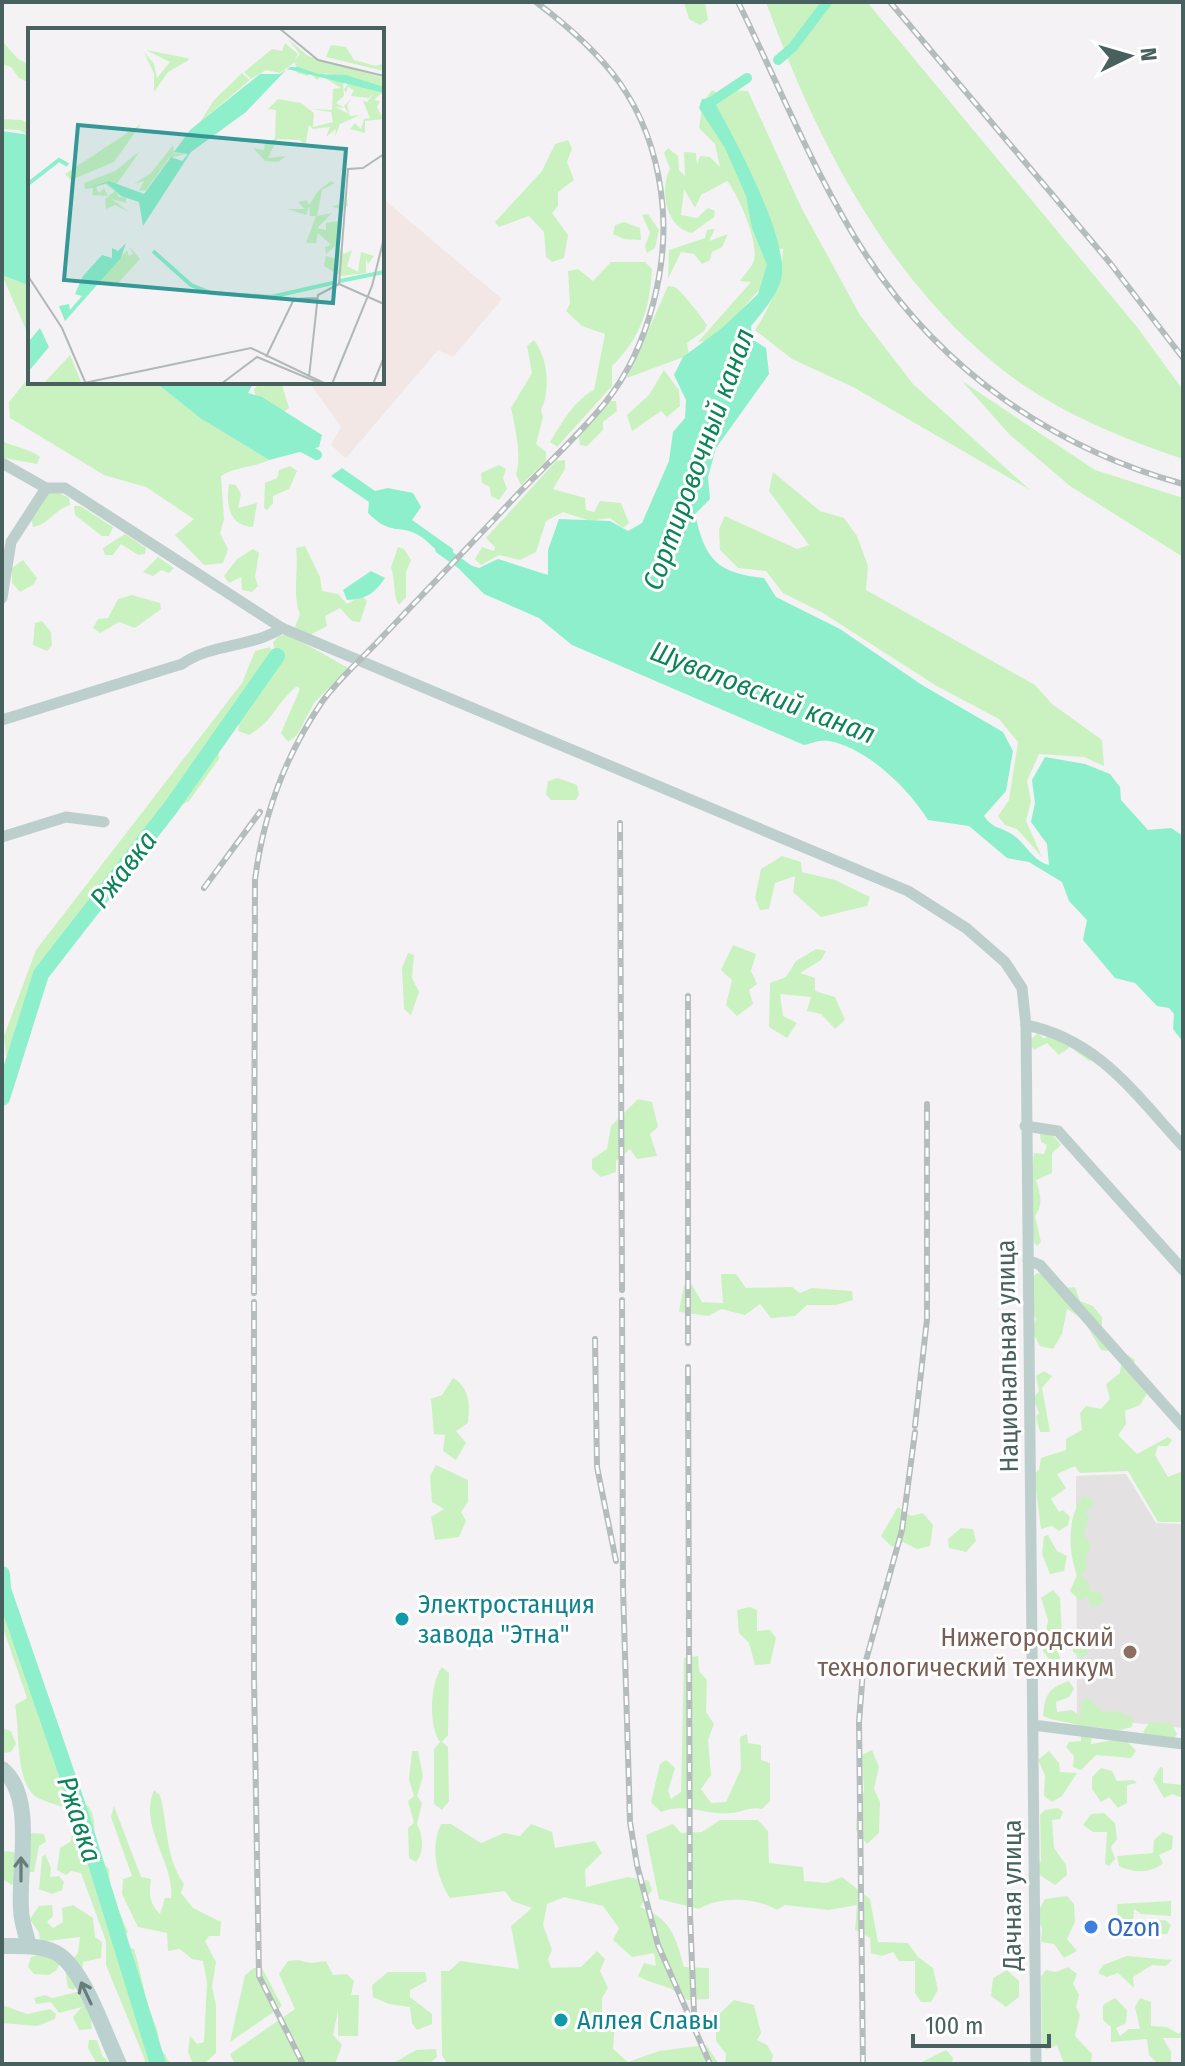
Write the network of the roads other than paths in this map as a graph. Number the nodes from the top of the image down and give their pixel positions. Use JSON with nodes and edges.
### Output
{"nodes":[{"id":1,"x":2,"y":463,"type":"edge"},
{"id":2,"x":46,"y":488,"type":"junction"},
{"id":3,"x":2,"y":598,"type":"edge"},
{"id":4,"x":282,"y":628,"type":"junction"},
{"id":5,"x":2,"y":720,"type":"edge"},
{"id":6,"x":104,"y":822,"type":"dead end"},
{"id":7,"x":2,"y":837,"type":"edge"},
{"id":8,"x":1026,"y":1025,"type":"junction"},
{"id":9,"x":1025,"y":1126,"type":"junction"},
{"id":10,"x":1183,"y":1146,"type":"edge"},
{"id":11,"x":1028,"y":1260,"type":"junction"},
{"id":12,"x":1183,"y":1270,"type":"edge"},
{"id":13,"x":1183,"y":1426,"type":"edge"},
{"id":14,"x":1033,"y":1725,"type":"junction"},
{"id":15,"x":1183,"y":1744,"type":"edge"},
{"id":16,"x":2,"y":1769,"type":"edge"},
{"id":17,"x":2,"y":1946,"type":"edge"},
{"id":18,"x":29,"y":1946,"type":"junction"},
{"id":19,"x":119,"y":2064,"type":"edge"},
{"id":20,"x":1036,"y":2064,"type":"edge"}],
"edges":[{"from":1,"to":2,"type":"street"},
{"from":2,"to":3,"type":"street"},
{"from":2,"to":4,"type":"street"},
{"from":4,"to":5,"type":"street"},
{"from":4,"to":8,"type":"street","name":"Национальная улица"},
{"from":6,"to":7,"type":"street"},
{"from":8,"to":9,"type":"street","name":"Национальная улица"},
{"from":8,"to":10,"type":"street"},
{"from":9,"to":11,"type":"street","name":"Национальная улица"},
{"from":9,"to":12,"type":"street"},
{"from":11,"to":13,"type":"street"},
{"from":11,"to":14,"type":"street","name":"Национальная улица"},
{"from":14,"to":15,"type":"street"},
{"from":14,"to":20,"type":"street","name":"Дачная улица"},
{"from":18,"to":16,"type":"street","one_way":true},
{"from":17,"to":18,"type":"street"},
{"from":19,"to":18,"type":"street","one_way":true}]}
